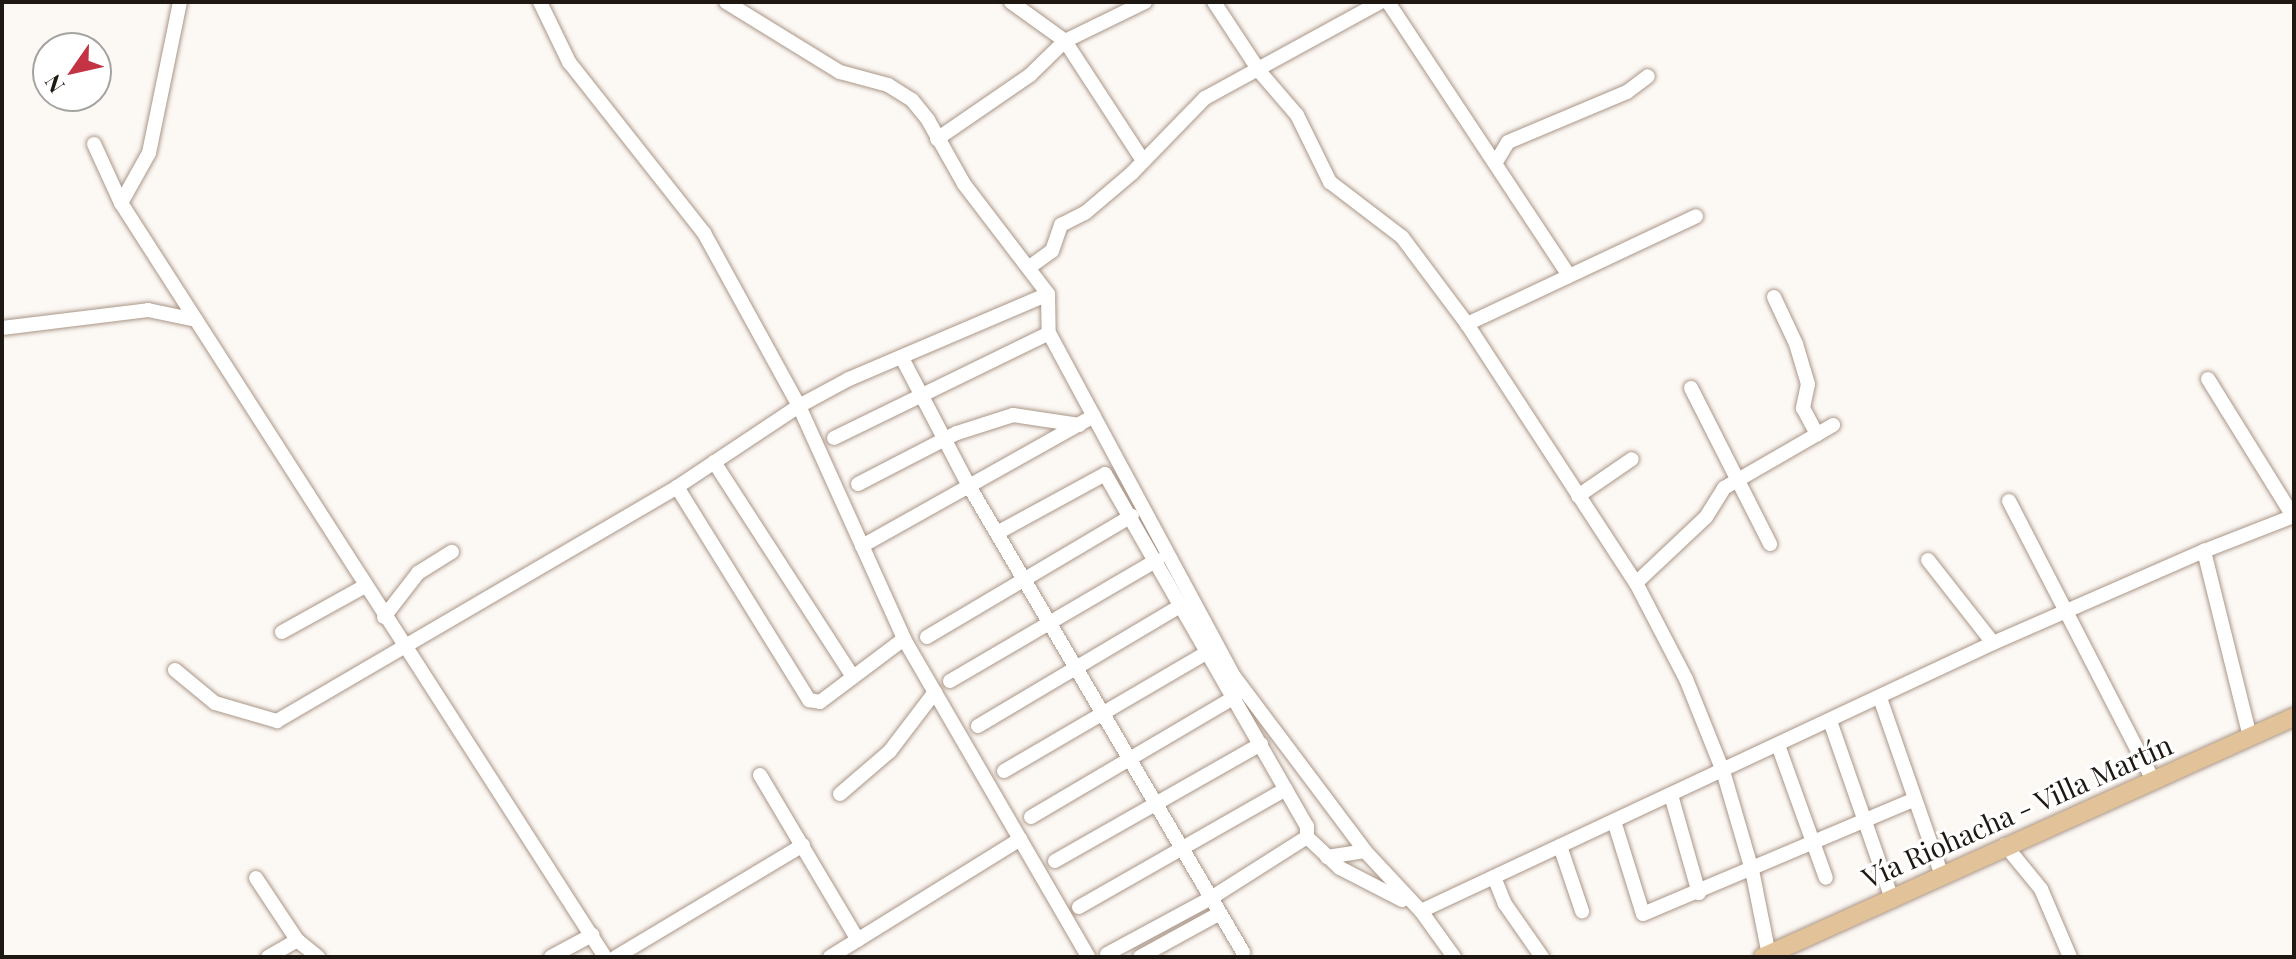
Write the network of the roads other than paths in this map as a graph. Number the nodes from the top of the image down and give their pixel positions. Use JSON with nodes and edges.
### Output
{"nodes":[{"id":1,"x":180,"y":2,"type":"edge"},
{"id":2,"x":540,"y":2,"type":"edge"},
{"id":3,"x":1011,"y":2,"type":"edge"},
{"id":4,"x":1145,"y":2,"type":"edge"},
{"id":5,"x":1214,"y":2,"type":"edge"},
{"id":6,"x":1380,"y":2,"type":"edge"},
{"id":7,"x":1388,"y":2,"type":"edge"},
{"id":8,"x":733,"y":4,"type":"edge"},
{"id":9,"x":1065,"y":41,"type":"junction"},
{"id":10,"x":1260,"y":72,"type":"junction"},
{"id":11,"x":1648,"y":76,"type":"dead end"},
{"id":12,"x":937,"y":139,"type":"junction"},
{"id":13,"x":94,"y":144,"type":"dead end"},
{"id":14,"x":1142,"y":159,"type":"junction"},
{"id":15,"x":1496,"y":162,"type":"junction"},
{"id":16,"x":121,"y":203,"type":"junction"},
{"id":17,"x":1696,"y":216,"type":"dead end"},
{"id":18,"x":1031,"y":266,"type":"junction"},
{"id":19,"x":1568,"y":274,"type":"junction"},
{"id":20,"x":1048,"y":294,"type":"junction"},
{"id":21,"x":1774,"y":297,"type":"dead end"},
{"id":22,"x":196,"y":320,"type":"junction"},
{"id":23,"x":1467,"y":324,"type":"junction"},
{"id":24,"x":2,"y":328,"type":"edge"},
{"id":25,"x":1049,"y":333,"type":"junction"},
{"id":26,"x":902,"y":358,"type":"junction"},
{"id":27,"x":2208,"y":379,"type":"dead end"},
{"id":28,"x":1691,"y":388,"type":"dead end"},
{"id":29,"x":922,"y":395,"type":"junction"},
{"id":30,"x":799,"y":406,"type":"junction"},
{"id":31,"x":1094,"y":416,"type":"junction"},
{"id":32,"x":1079,"y":425,"type":"junction"},
{"id":33,"x":1833,"y":425,"type":"dead end"},
{"id":34,"x":1817,"y":434,"type":"junction"},
{"id":35,"x":834,"y":438,"type":"dead end"},
{"id":36,"x":945,"y":440,"type":"junction"},
{"id":37,"x":1632,"y":459,"type":"dead end"},
{"id":38,"x":714,"y":462,"type":"junction"},
{"id":39,"x":1741,"y":479,"type":"junction"},
{"id":40,"x":858,"y":484,"type":"dead end"},
{"id":41,"x":969,"y":486,"type":"junction"},
{"id":42,"x":677,"y":487,"type":"junction"},
{"id":43,"x":1578,"y":496,"type":"junction"},
{"id":44,"x":2009,"y":501,"type":"dead end"},
{"id":45,"x":1132,"y":516,"type":"junction"},
{"id":46,"x":2293,"y":516,"type":"edge"},
{"id":47,"x":997,"y":533,"type":"junction"},
{"id":48,"x":1770,"y":544,"type":"dead end"},
{"id":49,"x":862,"y":546,"type":"junction"},
{"id":50,"x":2204,"y":551,"type":"junction"},
{"id":51,"x":452,"y":552,"type":"dead end"},
{"id":52,"x":1157,"y":560,"type":"junction"},
{"id":53,"x":1928,"y":560,"type":"dead end"},
{"id":54,"x":1024,"y":579,"type":"junction"},
{"id":55,"x":1636,"y":583,"type":"junction"},
{"id":56,"x":365,"y":586,"type":"junction"},
{"id":57,"x":1182,"y":605,"type":"junction"},
{"id":58,"x":2068,"y":611,"type":"junction"},
{"id":59,"x":384,"y":617,"type":"junction"},
{"id":60,"x":1050,"y":623,"type":"junction"},
{"id":61,"x":282,"y":632,"type":"dead end"},
{"id":62,"x":927,"y":637,"type":"dead end"},
{"id":63,"x":904,"y":639,"type":"junction"},
{"id":64,"x":1993,"y":643,"type":"junction"},
{"id":65,"x":405,"y":649,"type":"junction"},
{"id":66,"x":1209,"y":651,"type":"junction"},
{"id":67,"x":1075,"y":666,"type":"junction"},
{"id":68,"x":175,"y":670,"type":"dead end"},
{"id":69,"x":853,"y":677,"type":"junction"},
{"id":70,"x":950,"y":681,"type":"dead end"},
{"id":71,"x":935,"y":692,"type":"junction"},
{"id":72,"x":1235,"y":697,"type":"junction"},
{"id":73,"x":1880,"y":698,"type":"junction"},
{"id":74,"x":1102,"y":713,"type":"junction"},
{"id":75,"x":2294,"y":717,"type":"edge"},
{"id":76,"x":1830,"y":721,"type":"junction"},
{"id":77,"x":978,"y":726,"type":"dead end"},
{"id":78,"x":2250,"y":737,"type":"junction"},
{"id":79,"x":1261,"y":744,"type":"junction"},
{"id":80,"x":1778,"y":745,"type":"junction"},
{"id":81,"x":1129,"y":758,"type":"junction"},
{"id":82,"x":1004,"y":771,"type":"dead end"},
{"id":83,"x":1723,"y":771,"type":"junction"},
{"id":84,"x":760,"y":775,"type":"dead end"},
{"id":85,"x":2153,"y":780,"type":"junction"},
{"id":86,"x":1286,"y":789,"type":"junction"},
{"id":87,"x":840,"y":794,"type":"dead end"},
{"id":88,"x":1671,"y":795,"type":"junction"},
{"id":89,"x":1915,"y":799,"type":"junction"},
{"id":90,"x":1156,"y":804,"type":"junction"},
{"id":91,"x":1031,"y":817,"type":"dead end"},
{"id":92,"x":1614,"y":821,"type":"junction"},
{"id":93,"x":1864,"y":821,"type":"junction"},
{"id":94,"x":1307,"y":837,"type":"junction"},
{"id":95,"x":1020,"y":839,"type":"junction"},
{"id":96,"x":1813,"y":843,"type":"junction"},
{"id":97,"x":803,"y":845,"type":"junction"},
{"id":98,"x":2005,"y":845,"type":"junction"},
{"id":99,"x":1560,"y":846,"type":"junction"},
{"id":100,"x":1182,"y":848,"type":"junction"},
{"id":101,"x":1365,"y":851,"type":"junction"},
{"id":102,"x":1327,"y":857,"type":"junction"},
{"id":103,"x":1055,"y":861,"type":"dead end"},
{"id":104,"x":1752,"y":870,"type":"junction"},
{"id":105,"x":1942,"y":876,"type":"junction"},
{"id":106,"x":1494,"y":877,"type":"junction"},
{"id":107,"x":256,"y":878,"type":"dead end"},
{"id":108,"x":1826,"y":878,"type":"dead end"},
{"id":109,"x":1699,"y":893,"type":"junction"},
{"id":110,"x":1211,"y":898,"type":"junction"},
{"id":111,"x":1892,"y":899,"type":"junction"},
{"id":112,"x":1079,"y":907,"type":"dead end"},
{"id":113,"x":1415,"y":907,"type":"junction"},
{"id":114,"x":1582,"y":911,"type":"dead end"},
{"id":115,"x":1220,"y":913,"type":"junction"},
{"id":116,"x":592,"y":935,"type":"junction"},
{"id":117,"x":297,"y":940,"type":"junction"},
{"id":118,"x":858,"y":940,"type":"junction"},
{"id":119,"x":1243,"y":952,"type":"dead end"},
{"id":120,"x":1107,"y":954,"type":"dead end"},
{"id":121,"x":1766,"y":956,"type":"edge"},
{"id":122,"x":268,"y":957,"type":"edge"},
{"id":123,"x":318,"y":957,"type":"edge"},
{"id":124,"x":551,"y":957,"type":"edge"},
{"id":125,"x":605,"y":957,"type":"edge"},
{"id":126,"x":616,"y":957,"type":"edge"},
{"id":127,"x":830,"y":957,"type":"edge"},
{"id":128,"x":1088,"y":957,"type":"edge"},
{"id":129,"x":1140,"y":957,"type":"edge"},
{"id":130,"x":1454,"y":957,"type":"edge"},
{"id":131,"x":1542,"y":957,"type":"edge"},
{"id":132,"x":2070,"y":957,"type":"edge"}],
"edges":[{"from":1,"to":16,"type":"street"},
{"from":2,"to":30,"type":"street"},
{"from":3,"to":9,"type":"street"},
{"from":4,"to":9,"type":"street"},
{"from":5,"to":10,"type":"street"},
{"from":6,"to":10,"type":"street"},
{"from":7,"to":15,"type":"street"},
{"from":8,"to":12,"type":"street"},
{"from":9,"to":12,"type":"street"},
{"from":9,"to":14,"type":"street"},
{"from":10,"to":14,"type":"street"},
{"from":10,"to":23,"type":"street"},
{"from":11,"to":15,"type":"street"},
{"from":12,"to":18,"type":"street"},
{"from":13,"to":16,"type":"street"},
{"from":14,"to":18,"type":"street"},
{"from":15,"to":19,"type":"street"},
{"from":16,"to":22,"type":"street"},
{"from":17,"to":19,"type":"street"},
{"from":18,"to":20,"type":"street"},
{"from":19,"to":23,"type":"street"},
{"from":20,"to":25,"type":"street"},
{"from":20,"to":26,"type":"street"},
{"from":21,"to":34,"type":"street"},
{"from":22,"to":24,"type":"street"},
{"from":22,"to":56,"type":"street"},
{"from":23,"to":43,"type":"street"},
{"from":25,"to":29,"type":"street"},
{"from":25,"to":31,"type":"street"},
{"from":26,"to":29,"type":"street"},
{"from":26,"to":30,"type":"street"},
{"from":27,"to":46,"type":"street"},
{"from":28,"to":39,"type":"street"},
{"from":29,"to":35,"type":"street"},
{"from":29,"to":36,"type":"street"},
{"from":30,"to":38,"type":"street"},
{"from":30,"to":49,"type":"street"},
{"from":31,"to":32,"type":"street"},
{"from":31,"to":101,"type":"street"},
{"from":32,"to":36,"type":"street"},
{"from":32,"to":41,"type":"street"},
{"from":33,"to":34,"type":"street"},
{"from":34,"to":39,"type":"street"},
{"from":36,"to":40,"type":"street"},
{"from":36,"to":41,"type":"street"},
{"from":37,"to":43,"type":"street"},
{"from":38,"to":42,"type":"street"},
{"from":38,"to":69,"type":"street"},
{"from":39,"to":48,"type":"street"},
{"from":39,"to":55,"type":"street"},
{"from":41,"to":47,"type":"street"},
{"from":41,"to":49,"type":"street"},
{"from":42,"to":65,"type":"street"},
{"from":42,"to":69,"type":"street"},
{"from":43,"to":55,"type":"street"},
{"from":44,"to":58,"type":"street"},
{"from":45,"to":47,"type":"street"},
{"from":45,"to":52,"type":"street"},
{"from":45,"to":54,"type":"street"},
{"from":46,"to":50,"type":"street"},
{"from":47,"to":54,"type":"street"},
{"from":49,"to":63,"type":"street"},
{"from":50,"to":58,"type":"street"},
{"from":50,"to":78,"type":"street"},
{"from":51,"to":59,"type":"street"},
{"from":52,"to":57,"type":"street"},
{"from":52,"to":60,"type":"street"},
{"from":53,"to":64,"type":"street"},
{"from":54,"to":60,"type":"street"},
{"from":54,"to":62,"type":"street"},
{"from":55,"to":83,"type":"street"},
{"from":56,"to":59,"type":"street"},
{"from":56,"to":61,"type":"street"},
{"from":57,"to":66,"type":"street"},
{"from":57,"to":67,"type":"street"},
{"from":58,"to":64,"type":"street"},
{"from":58,"to":85,"type":"street"},
{"from":59,"to":65,"type":"street"},
{"from":60,"to":67,"type":"street"},
{"from":60,"to":70,"type":"street"},
{"from":63,"to":69,"type":"street"},
{"from":63,"to":71,"type":"street"},
{"from":64,"to":73,"type":"street"},
{"from":65,"to":68,"type":"street"},
{"from":65,"to":116,"type":"street"},
{"from":66,"to":72,"type":"street"},
{"from":66,"to":74,"type":"street"},
{"from":67,"to":74,"type":"street"},
{"from":67,"to":77,"type":"street"},
{"from":71,"to":87,"type":"street"},
{"from":71,"to":95,"type":"street"},
{"from":72,"to":79,"type":"street"},
{"from":72,"to":81,"type":"street"},
{"from":73,"to":76,"type":"street"},
{"from":73,"to":89,"type":"street"},
{"from":74,"to":81,"type":"street"},
{"from":74,"to":82,"type":"street"},
{"from":75,"to":78,"type":"main road","name":"Vía Riohacha - Villa Martín"},
{"from":76,"to":80,"type":"street"},
{"from":76,"to":93,"type":"street"},
{"from":78,"to":85,"type":"main road","name":"Vía Riohacha - Villa Martín"},
{"from":79,"to":86,"type":"street"},
{"from":79,"to":90,"type":"street"},
{"from":80,"to":83,"type":"street"},
{"from":80,"to":96,"type":"street"},
{"from":81,"to":90,"type":"street"},
{"from":81,"to":91,"type":"street"},
{"from":83,"to":88,"type":"street"},
{"from":83,"to":104,"type":"street"},
{"from":84,"to":97,"type":"street"},
{"from":85,"to":98,"type":"main road","name":"Vía Riohacha - Villa Martín"},
{"from":86,"to":94,"type":"street"},
{"from":86,"to":100,"type":"street"},
{"from":88,"to":92,"type":"street"},
{"from":88,"to":109,"type":"street"},
{"from":89,"to":93,"type":"street"},
{"from":89,"to":105,"type":"street"},
{"from":90,"to":100,"type":"street"},
{"from":90,"to":103,"type":"street"},
{"from":92,"to":99,"type":"street"},
{"from":92,"to":109,"type":"street"},
{"from":93,"to":96,"type":"street"},
{"from":93,"to":111,"type":"street"},
{"from":94,"to":102,"type":"street"},
{"from":94,"to":110,"type":"street"},
{"from":95,"to":118,"type":"street"},
{"from":95,"to":128,"type":"street"},
{"from":96,"to":104,"type":"street"},
{"from":96,"to":108,"type":"street"},
{"from":97,"to":118,"type":"street"},
{"from":97,"to":126,"type":"street"},
{"from":98,"to":105,"type":"main road","name":"Vía Riohacha - Villa Martín"},
{"from":98,"to":132,"type":"street"},
{"from":99,"to":106,"type":"street"},
{"from":99,"to":114,"type":"street"},
{"from":100,"to":110,"type":"street"},
{"from":100,"to":112,"type":"street"},
{"from":101,"to":102,"type":"street"},
{"from":101,"to":113,"type":"street"},
{"from":102,"to":113,"type":"street"},
{"from":104,"to":109,"type":"street"},
{"from":104,"to":121,"type":"street"},
{"from":105,"to":111,"type":"main road","name":"Vía Riohacha - Villa Martín"},
{"from":106,"to":113,"type":"street"},
{"from":106,"to":131,"type":"street"},
{"from":107,"to":117,"type":"street"},
{"from":110,"to":115,"type":"street"},
{"from":110,"to":120,"type":"street"},
{"from":111,"to":121,"type":"main road","name":"Vía Riohacha - Villa Martín"},
{"from":113,"to":130,"type":"street"},
{"from":115,"to":119,"type":"street"},
{"from":115,"to":129,"type":"street"},
{"from":116,"to":124,"type":"street"},
{"from":116,"to":125,"type":"street"},
{"from":117,"to":122,"type":"street"},
{"from":117,"to":123,"type":"street"},
{"from":118,"to":127,"type":"street"}]}
